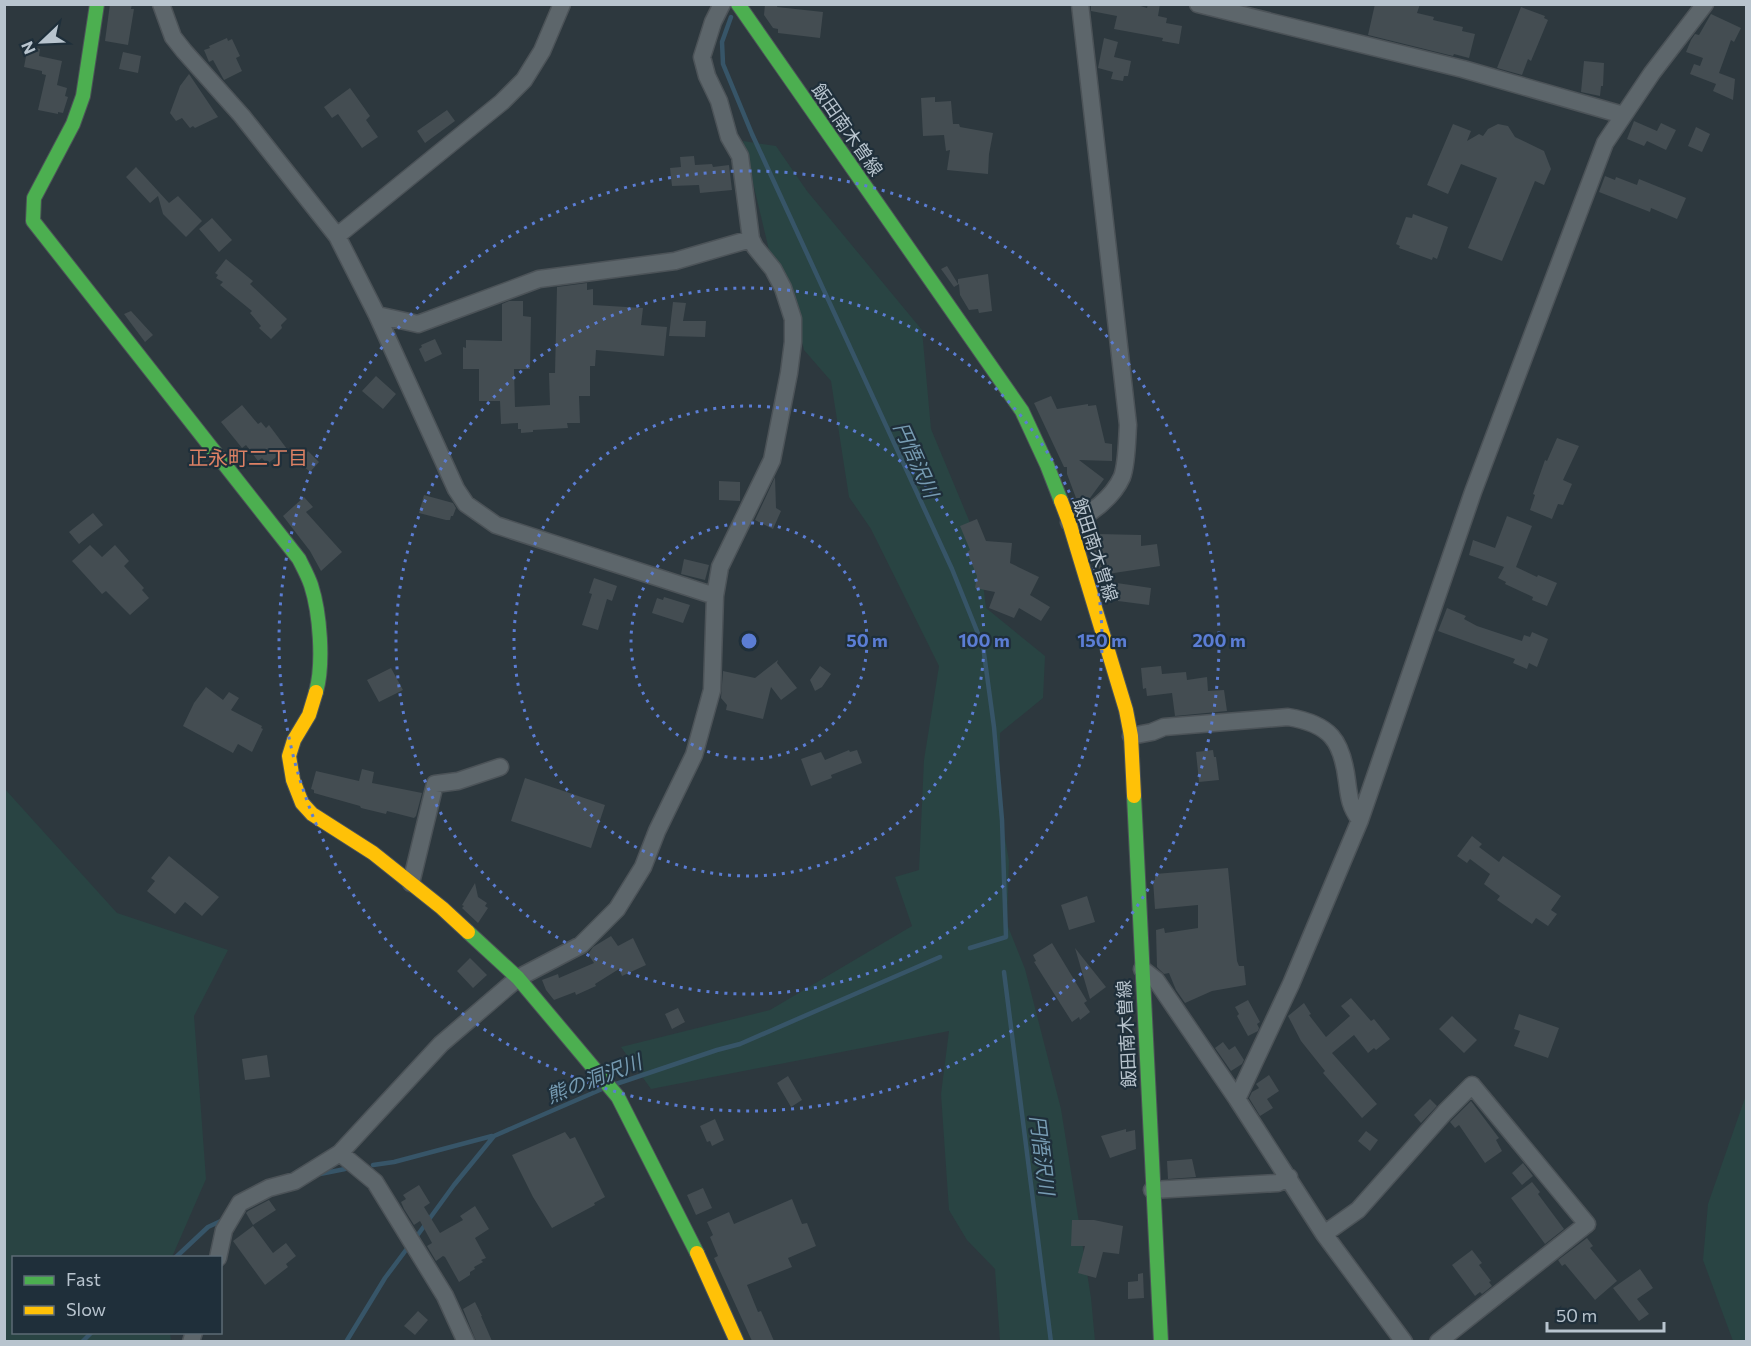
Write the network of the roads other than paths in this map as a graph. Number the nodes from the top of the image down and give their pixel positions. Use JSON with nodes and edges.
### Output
{"nodes":[{"id":1,"x":97,"y":4,"type":"edge"},
{"id":2,"x":161,"y":4,"type":"edge"},
{"id":3,"x":562,"y":4,"type":"edge"},
{"id":4,"x":722,"y":4,"type":"edge"},
{"id":5,"x":1080,"y":4,"type":"edge"},
{"id":6,"x":1198,"y":4,"type":"edge"},
{"id":7,"x":1706,"y":4,"type":"edge"},
{"id":8,"x":744,"y":7,"type":"edge"},
{"id":9,"x":1623,"y":115,"type":"junction"},
{"id":10,"x":337,"y":236,"type":"junction"},
{"id":11,"x":751,"y":239,"type":"junction"},
{"id":12,"x":377,"y":315,"type":"junction"},
{"id":13,"x":1069,"y":522,"type":"junction"},
{"id":14,"x":715,"y":596,"type":"junction"},
{"id":15,"x":1131,"y":735,"type":"junction"},
{"id":16,"x":500,"y":767,"type":"dead end"},
{"id":17,"x":1360,"y":820,"type":"junction"},
{"id":18,"x":411,"y":883,"type":"junction"},
{"id":19,"x":1142,"y":969,"type":"junction"},
{"id":20,"x":518,"y":978,"type":"junction"},
{"id":21,"x":1238,"y":1099,"type":"junction"},
{"id":22,"x":340,"y":1153,"type":"junction"},
{"id":23,"x":1289,"y":1177,"type":"junction"},
{"id":24,"x":1152,"y":1190,"type":"junction"},
{"id":25,"x":1324,"y":1234,"type":"junction"},
{"id":26,"x":218,"y":1256,"type":"edge"},
{"id":27,"x":466,"y":1341,"type":"edge"},
{"id":28,"x":737,"y":1341,"type":"edge"},
{"id":29,"x":1161,"y":1341,"type":"edge"},
{"id":30,"x":1404,"y":1341,"type":"edge"},
{"id":31,"x":1438,"y":1341,"type":"edge"}],
"edges":[{"from":1,"to":18,"type":"street"},
{"from":2,"to":10,"type":"street"},
{"from":3,"to":10,"type":"street"},
{"from":4,"to":11,"type":"street"},
{"from":5,"to":13,"type":"street"},
{"from":6,"to":9,"type":"street"},
{"from":7,"to":9,"type":"street"},
{"from":8,"to":13,"type":"street","name":"飯田南木曽線"},
{"from":9,"to":17,"type":"street"},
{"from":10,"to":12,"type":"street"},
{"from":11,"to":12,"type":"street"},
{"from":11,"to":14,"type":"street"},
{"from":12,"to":14,"type":"street"},
{"from":13,"to":15,"type":"street","name":"飯田南木曽線"},
{"from":14,"to":20,"type":"street"},
{"from":15,"to":17,"type":"street"},
{"from":15,"to":19,"type":"street","name":"飯田南木曽線"},
{"from":16,"to":18,"type":"street"},
{"from":17,"to":21,"type":"street"},
{"from":18,"to":20,"type":"street"},
{"from":19,"to":21,"type":"street"},
{"from":19,"to":24,"type":"street","name":"飯田南木曽線"},
{"from":20,"to":22,"type":"street"},
{"from":20,"to":28,"type":"street"},
{"from":21,"to":23,"type":"street"},
{"from":22,"to":26,"type":"street"},
{"from":22,"to":27,"type":"street"},
{"from":23,"to":24,"type":"street"},
{"from":23,"to":25,"type":"street"},
{"from":24,"to":29,"type":"street","name":"飯田南木曽線"},
{"from":25,"to":30,"type":"street"},
{"from":25,"to":31,"type":"street"}]}
